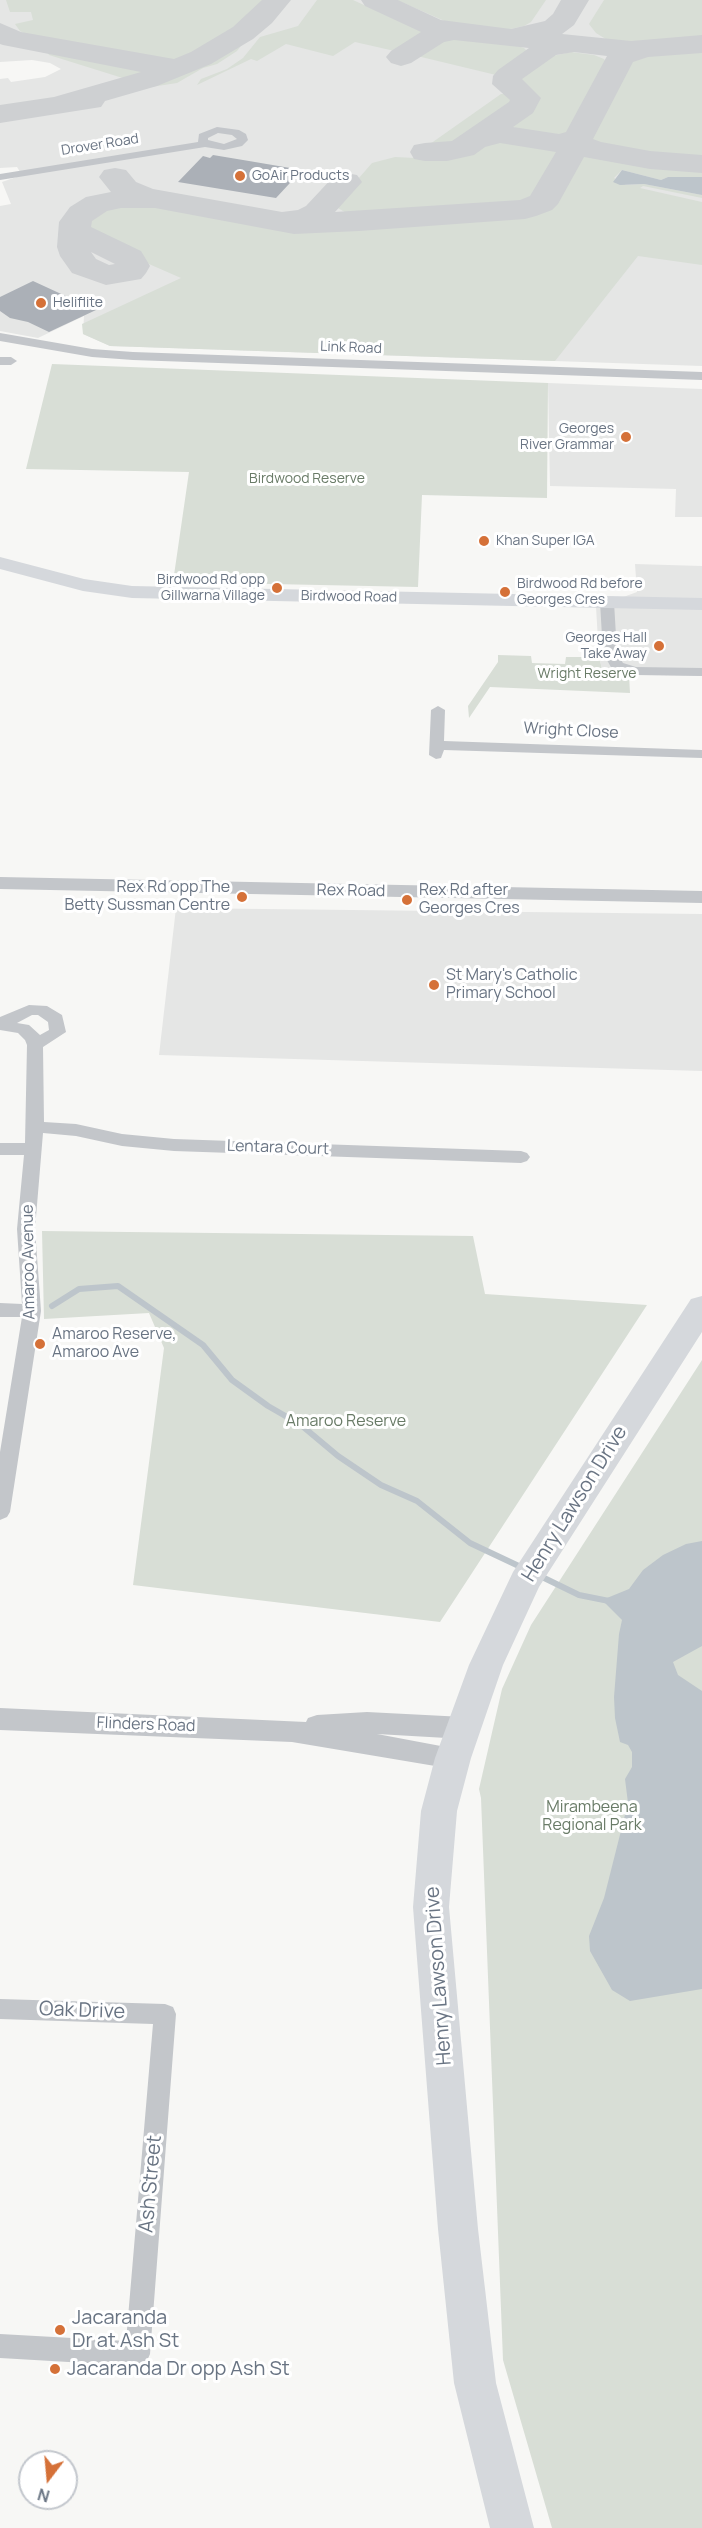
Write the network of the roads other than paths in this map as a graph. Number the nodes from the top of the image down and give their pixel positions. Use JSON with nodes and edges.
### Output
{"nodes":[{"id":1,"x":206,"y":144,"type":"dead end"},
{"id":2,"x":0,"y":177,"type":"edge"},
{"id":3,"x":0,"y":337,"type":"edge"},
{"id":4,"x":702,"y":376,"type":"edge"},
{"id":5,"x":0,"y":563,"type":"edge"},
{"id":6,"x":607,"y":602,"type":"junction"},
{"id":7,"x":702,"y":604,"type":"edge"},
{"id":8,"x":702,"y":672,"type":"edge"},
{"id":9,"x":438,"y":710,"type":"dead end"},
{"id":10,"x":702,"y":754,"type":"edge"},
{"id":11,"x":0,"y":883,"type":"edge"},
{"id":12,"x":702,"y":897,"type":"edge"},
{"id":13,"x":0,"y":1024,"type":"edge"},
{"id":14,"x":35,"y":1045,"type":"junction"},
{"id":15,"x":35,"y":1127,"type":"junction"},
{"id":16,"x":0,"y":1149,"type":"edge"},
{"id":17,"x":33,"y":1149,"type":"junction"},
{"id":18,"x":521,"y":1157,"type":"dead end"},
{"id":19,"x":702,"y":1307,"type":"edge"},
{"id":20,"x":0,"y":1310,"type":"edge"},
{"id":21,"x":32,"y":1311,"type":"junction"},
{"id":22,"x":0,"y":1512,"type":"edge"},
{"id":23,"x":0,"y":1719,"type":"edge"},
{"id":24,"x":458,"y":1743,"type":"junction"},
{"id":25,"x":0,"y":2009,"type":"edge"},
{"id":26,"x":165,"y":2014,"type":"joint"},
{"id":27,"x":0,"y":2346,"type":"edge"},
{"id":28,"x":512,"y":2528,"type":"edge"}],
"edges":[{"from":1,"to":2,"type":"street","name":"Drover Road"},
{"from":3,"to":4,"type":"street","name":"Link Road"},
{"from":5,"to":6,"type":"main road","name":"Birdwood Road"},
{"from":6,"to":7,"type":"main road","name":"Birdwood Road"},
{"from":6,"to":8,"type":"street"},
{"from":9,"to":10,"type":"street","name":"Wright Close"},
{"from":11,"to":12,"type":"street","name":"Rex Road"},
{"from":13,"to":14,"type":"street"},
{"from":13,"to":14,"type":"street"},
{"from":14,"to":15,"type":"street","name":"Amaroo Avenue"},
{"from":15,"to":17,"type":"street","name":"Amaroo Avenue"},
{"from":15,"to":18,"type":"street","name":"Lentara Court"},
{"from":16,"to":17,"type":"street"},
{"from":17,"to":21,"type":"street","name":"Amaroo Avenue"},
{"from":19,"to":24,"type":"main road","name":"Henry Lawson Drive"},
{"from":20,"to":21,"type":"street"},
{"from":21,"to":22,"type":"street","name":"Amaroo Avenue"},
{"from":23,"to":24,"type":"street","name":"Flinders Road"},
{"from":24,"to":28,"type":"main road","name":"Henry Lawson Drive"},
{"from":25,"to":26,"type":"street","name":"Oak Drive"},
{"from":26,"to":27,"type":"street","name":"Ash Street"}]}
